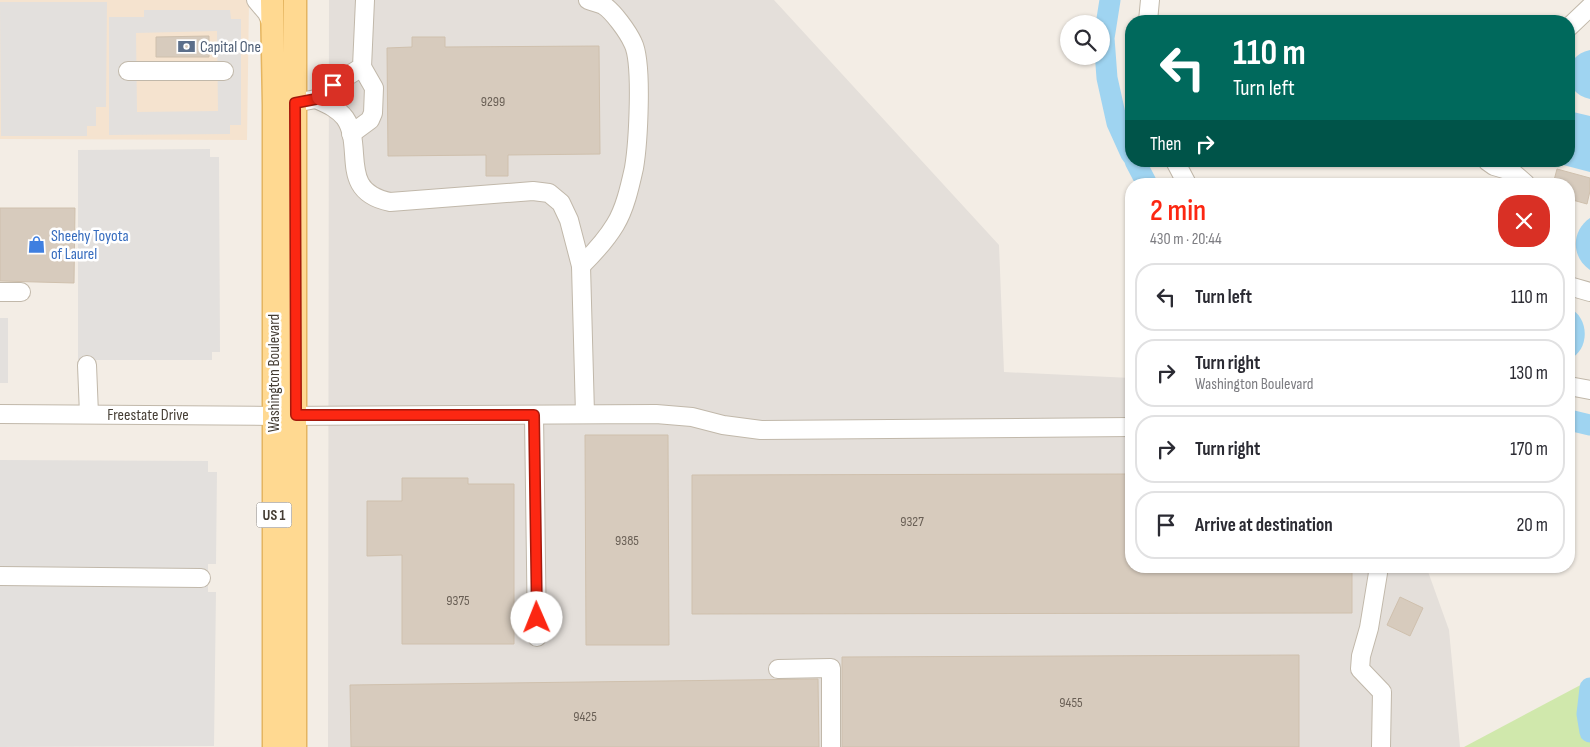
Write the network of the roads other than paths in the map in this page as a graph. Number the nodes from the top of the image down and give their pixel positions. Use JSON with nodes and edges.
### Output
{"nodes":[{"id":1,"x":256,"y":0,"type":"edge"},
{"id":2,"x":272,"y":0,"type":"edge"},
{"id":3,"x":295,"y":0,"type":"edge"},
{"id":4,"x":365,"y":0,"type":"edge"},
{"id":5,"x":588,"y":0,"type":"edge"},
{"id":6,"x":1150,"y":0,"type":"edge"},
{"id":7,"x":1590,"y":7,"type":"edge"},
{"id":8,"x":1149,"y":15,"type":"edge"},
{"id":9,"x":1575,"y":21,"type":"edge"},
{"id":10,"x":272,"y":24,"type":"junction"},
{"id":11,"x":362,"y":67,"type":"junction"},
{"id":12,"x":128,"y":71,"type":"dead end"},
{"id":13,"x":224,"y":71,"type":"dead end"},
{"id":14,"x":306,"y":101,"type":"junction"},
{"id":15,"x":351,"y":134,"type":"junction"},
{"id":16,"x":1497,"y":167,"type":"edge"},
{"id":17,"x":1519,"y":178,"type":"edge"},
{"id":18,"x":581,"y":266,"type":"junction"},
{"id":19,"x":1575,"y":288,"type":"edge"},
{"id":20,"x":0,"y":292,"type":"edge"},
{"id":21,"x":20,"y":292,"type":"dead end"},
{"id":22,"x":1590,"y":292,"type":"edge"},
{"id":23,"x":87,"y":365,"type":"dead end"},
{"id":24,"x":1575,"y":387,"type":"edge"},
{"id":25,"x":1590,"y":390,"type":"edge"},
{"id":26,"x":0,"y":414,"type":"edge"},
{"id":27,"x":89,"y":414,"type":"junction"},
{"id":28,"x":585,"y":414,"type":"junction"},
{"id":29,"x":296,"y":415,"type":"junction"},
{"id":30,"x":534,"y":415,"type":"junction"},
{"id":31,"x":274,"y":416,"type":"junction"},
{"id":32,"x":1125,"y":428,"type":"edge"},
{"id":33,"x":1378,"y":573,"type":"edge"},
{"id":34,"x":0,"y":576,"type":"edge"},
{"id":35,"x":201,"y":578,"type":"dead end"},
{"id":36,"x":537,"y":637,"type":"dead end"},
{"id":37,"x":778,"y":669,"type":"dead end"},
{"id":38,"x":274,"y":747,"type":"edge"},
{"id":39,"x":295,"y":747,"type":"edge"},
{"id":40,"x":831,"y":747,"type":"edge"},
{"id":41,"x":1381,"y":747,"type":"edge"}],
"edges":[{"from":1,"to":10,"type":"street"},
{"from":2,"to":10,"type":"main road","name":"Washington Boulevard","number":"US 1"},
{"from":3,"to":14,"type":"main road","name":"Washington Boulevard","number":"US 1"},
{"from":4,"to":11,"type":"street"},
{"from":5,"to":18,"type":"street"},
{"from":6,"to":8,"type":"street"},
{"from":7,"to":9,"type":"street"},
{"from":10,"to":31,"type":"main road","name":"Washington Boulevard","number":"US 1"},
{"from":11,"to":14,"type":"street"},
{"from":11,"to":15,"type":"street"},
{"from":12,"to":13,"type":"street"},
{"from":14,"to":15,"type":"street"},
{"from":14,"to":29,"type":"main road","name":"Washington Boulevard","number":"US 1"},
{"from":15,"to":18,"type":"street"},
{"from":16,"to":17,"type":"street"},
{"from":18,"to":28,"type":"street"},
{"from":19,"to":22,"type":"street"},
{"from":20,"to":21,"type":"street"},
{"from":23,"to":27,"type":"street"},
{"from":24,"to":25,"type":"street"},
{"from":26,"to":27,"type":"street","name":"Freestate Drive"},
{"from":27,"to":31,"type":"street","name":"Freestate Drive"},
{"from":28,"to":30,"type":"street","name":"Freestate Drive"},
{"from":28,"to":32,"type":"street","name":"Freestate Drive"},
{"from":29,"to":30,"type":"street","name":"Freestate Drive"},
{"from":29,"to":31,"type":"street","name":"Freestate Drive"},
{"from":29,"to":39,"type":"main road","name":"Washington Boulevard","number":"US 1"},
{"from":30,"to":36,"type":"street"},
{"from":31,"to":38,"type":"main road","name":"Washington Boulevard","number":"US 1"},
{"from":33,"to":41,"type":"street"},
{"from":34,"to":35,"type":"street"},
{"from":37,"to":40,"type":"street"}]}
